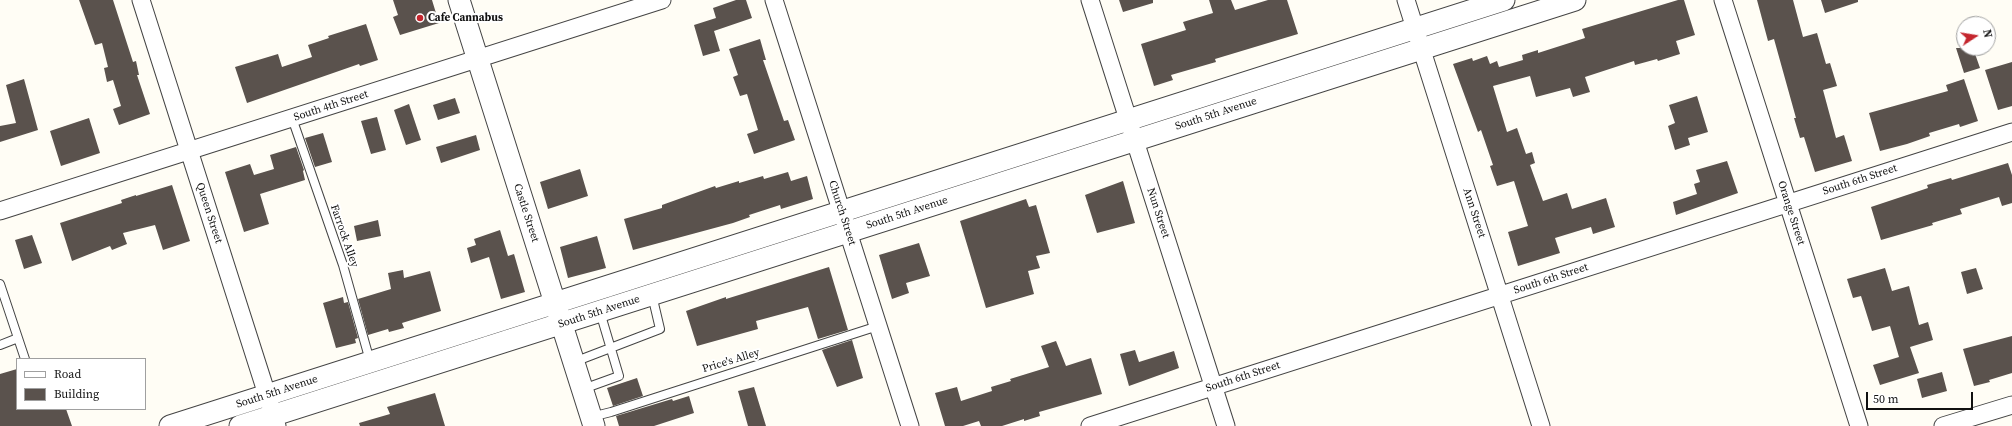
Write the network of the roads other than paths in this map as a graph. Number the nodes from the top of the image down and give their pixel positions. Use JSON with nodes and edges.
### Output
{"nodes":[{"id":1,"x":142,"y":0,"type":"edge"},
{"id":2,"x":458,"y":0,"type":"edge"},
{"id":3,"x":662,"y":0,"type":"edge"},
{"id":4,"x":774,"y":0,"type":"edge"},
{"id":5,"x":1090,"y":0,"type":"edge"},
{"id":6,"x":1406,"y":0,"type":"edge"},
{"id":7,"x":1504,"y":0,"type":"edge"},
{"id":8,"x":1575,"y":0,"type":"edge"},
{"id":9,"x":1723,"y":0,"type":"edge"},
{"id":10,"x":1415,"y":29,"type":"junction"},
{"id":11,"x":1421,"y":49,"type":"junction"},
{"id":12,"x":477,"y":59,"type":"junction"},
{"id":13,"x":292,"y":118,"type":"junction"},
{"id":14,"x":1128,"y":120,"type":"junction"},
{"id":15,"x":2012,"y":132,"type":"edge"},
{"id":16,"x":1135,"y":140,"type":"junction"},
{"id":17,"x":190,"y":151,"type":"junction"},
{"id":18,"x":1788,"y":203,"type":"junction"},
{"id":19,"x":0,"y":211,"type":"edge"},
{"id":20,"x":842,"y":212,"type":"junction"},
{"id":21,"x":848,"y":232,"type":"junction"},
{"id":22,"x":0,"y":284,"type":"edge"},
{"id":23,"x":652,"y":295,"type":"junction"},
{"id":24,"x":1500,"y":295,"type":"junction"},
{"id":25,"x":555,"y":303,"type":"junction"},
{"id":26,"x":600,"y":311,"type":"junction"},
{"id":27,"x":561,"y":323,"type":"junction"},
{"id":28,"x":878,"y":326,"type":"junction"},
{"id":29,"x":18,"y":338,"type":"junction"},
{"id":30,"x":0,"y":345,"type":"edge"},
{"id":31,"x":610,"y":348,"type":"junction"},
{"id":32,"x":25,"y":358,"type":"edge"},
{"id":33,"x":370,"y":362,"type":"junction"},
{"id":34,"x":574,"y":362,"type":"junction"},
{"id":35,"x":1213,"y":387,"type":"junction"},
{"id":36,"x":583,"y":389,"type":"junction"},
{"id":37,"x":267,"y":395,"type":"junction"},
{"id":38,"x":2012,"y":405,"type":"edge"},
{"id":39,"x":275,"y":421,"type":"edge"},
{"id":40,"x":593,"y":421,"type":"edge"},
{"id":41,"x":170,"y":426,"type":"edge"},
{"id":42,"x":240,"y":426,"type":"edge"},
{"id":43,"x":910,"y":426,"type":"edge"},
{"id":44,"x":1090,"y":426,"type":"edge"},
{"id":45,"x":1226,"y":426,"type":"edge"},
{"id":46,"x":1541,"y":426,"type":"edge"},
{"id":47,"x":1859,"y":426,"type":"edge"},
{"id":48,"x":1944,"y":426,"type":"edge"}],
"edges":[{"from":1,"to":17,"type":"street","name":"Queen Street"},
{"from":2,"to":12,"type":"street","name":"Castle Street"},
{"from":3,"to":12,"type":"street","name":"South 4th Street"},
{"from":4,"to":20,"type":"street","name":"Church Street"},
{"from":5,"to":14,"type":"street","name":"Nun Street"},
{"from":6,"to":10,"type":"street","name":"Ann Street"},
{"from":7,"to":10,"type":"street","name":"South 5th Avenue"},
{"from":8,"to":11,"type":"street","name":"South 5th Avenue"},
{"from":9,"to":18,"type":"street","name":"Orange Street"},
{"from":10,"to":11,"type":"street","name":"Ann Street"},
{"from":10,"to":14,"type":"street","name":"South 5th Avenue"},
{"from":11,"to":16,"type":"street","name":"South 5th Avenue"},
{"from":11,"to":24,"type":"street","name":"Ann Street"},
{"from":12,"to":13,"type":"street","name":"South 4th Street"},
{"from":12,"to":25,"type":"street","name":"Castle Street"},
{"from":13,"to":17,"type":"street","name":"South 4th Street"},
{"from":13,"to":33,"type":"lane","name":"Farrock Alley"},
{"from":14,"to":16,"type":"street","name":"Nun Street"},
{"from":14,"to":20,"type":"street","name":"South 5th Avenue"},
{"from":15,"to":18,"type":"street","name":"South 6th Street"},
{"from":16,"to":21,"type":"street","name":"South 5th Avenue"},
{"from":16,"to":35,"type":"street","name":"Nun Street"},
{"from":17,"to":19,"type":"street","name":"South 4th Street"},
{"from":17,"to":37,"type":"street","name":"Queen Street"},
{"from":18,"to":24,"type":"street","name":"South 6th Street"},
{"from":18,"to":47,"type":"street","name":"Orange Street"},
{"from":20,"to":21,"type":"street","name":"Church Street"},
{"from":20,"to":25,"type":"street","name":"South 5th Avenue"},
{"from":21,"to":23,"type":"street","name":"South 5th Avenue"},
{"from":21,"to":28,"type":"street","name":"Church Street"},
{"from":22,"to":29,"type":"lane"},
{"from":23,"to":26,"type":"street","name":"South 5th Avenue"},
{"from":23,"to":31,"type":"lane"},
{"from":24,"to":35,"type":"street","name":"South 6th Street"},
{"from":24,"to":46,"type":"street","name":"Ann Street"},
{"from":25,"to":27,"type":"street","name":"Castle Street"},
{"from":25,"to":33,"type":"street","name":"South 5th Avenue"},
{"from":26,"to":27,"type":"street","name":"South 5th Avenue"},
{"from":26,"to":31,"type":"lane"},
{"from":27,"to":34,"type":"street","name":"Castle Street"},
{"from":27,"to":39,"type":"street","name":"South 5th Avenue"},
{"from":28,"to":40,"type":"lane","name":"Price's Alley"},
{"from":28,"to":43,"type":"street","name":"Church Street"},
{"from":29,"to":30,"type":"lane"},
{"from":29,"to":32,"type":"lane"},
{"from":31,"to":34,"type":"lane"},
{"from":31,"to":36,"type":"lane"},
{"from":33,"to":37,"type":"street","name":"South 5th Avenue"},
{"from":34,"to":36,"type":"street","name":"Castle Street"},
{"from":35,"to":44,"type":"street","name":"South 6th Street"},
{"from":35,"to":45,"type":"street","name":"Nun Street"},
{"from":36,"to":40,"type":"street","name":"Castle Street"},
{"from":37,"to":39,"type":"street","name":"Queen Street"},
{"from":37,"to":41,"type":"street","name":"South 5th Avenue"},
{"from":38,"to":48,"type":"street"},
{"from":39,"to":42,"type":"street","name":"South 5th Avenue"}]}
